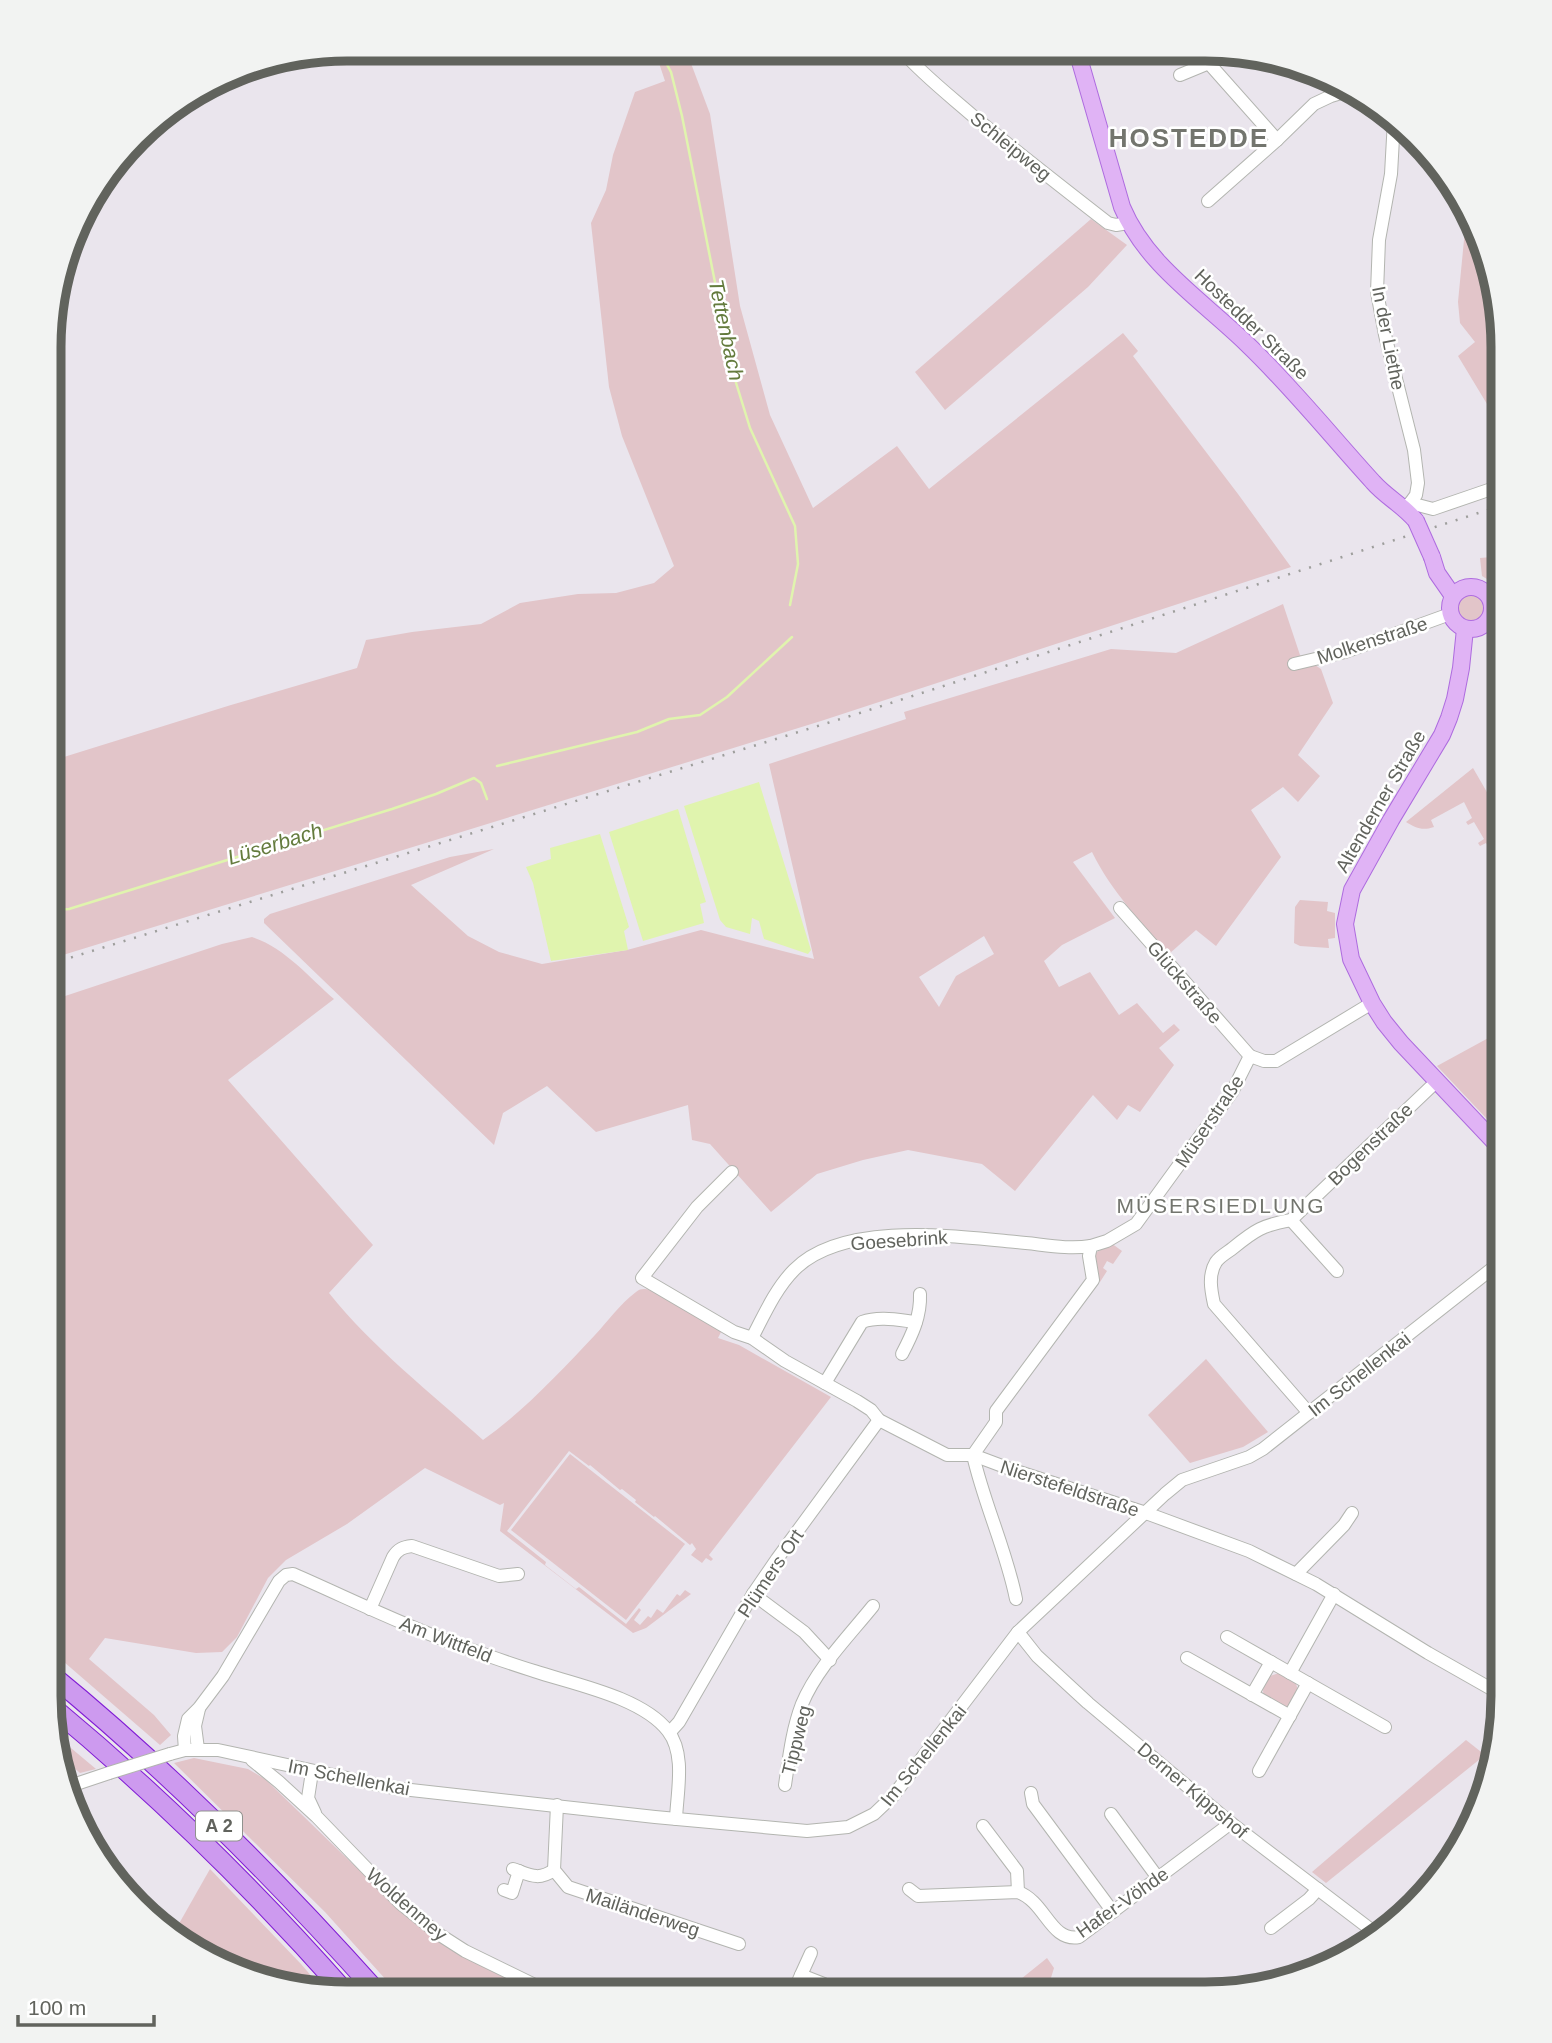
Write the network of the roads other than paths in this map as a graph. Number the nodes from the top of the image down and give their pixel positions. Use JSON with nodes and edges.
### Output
{"nodes":[{"id":1,"x":911,"y":61,"type":"edge"},
{"id":2,"x":1080,"y":61,"type":"edge"},
{"id":3,"x":1209,"y":63,"type":"joint"},
{"id":4,"x":1180,"y":75,"type":"dead end"},
{"id":5,"x":1337,"y":94,"type":"edge"},
{"id":6,"x":1393,"y":132,"type":"edge"},
{"id":7,"x":1278,"y":140,"type":"junction"},
{"id":8,"x":1208,"y":201,"type":"dead end"},
{"id":9,"x":1128,"y":223,"type":"junction"},
{"id":10,"x":1491,"y":489,"type":"edge"},
{"id":11,"x":1411,"y":511,"type":"junction"},
{"id":12,"x":1453,"y":596,"type":"junction"},
{"id":13,"x":1491,"y":597,"type":"edge"},
{"id":14,"x":1450,"y":614,"type":"junction"},
{"id":15,"x":1491,"y":615,"type":"edge"},
{"id":16,"x":1486,"y":624,"type":"junction"},
{"id":17,"x":1491,"y":628,"type":"edge"},
{"id":18,"x":1465,"y":629,"type":"junction"},
{"id":19,"x":1294,"y":664,"type":"dead end"},
{"id":20,"x":1120,"y":908,"type":"dead end"},
{"id":21,"x":1372,"y":1003,"type":"junction"},
{"id":22,"x":1250,"y":1056,"type":"junction"},
{"id":23,"x":1437,"y":1080,"type":"junction"},
{"id":24,"x":1491,"y":1138,"type":"edge"},
{"id":25,"x":732,"y":1172,"type":"dead end"},
{"id":26,"x":1291,"y":1220,"type":"junction"},
{"id":27,"x":1091,"y":1246,"type":"junction"},
{"id":28,"x":1491,"y":1270,"type":"edge"},
{"id":29,"x":1337,"y":1271,"type":"dead end"},
{"id":30,"x":920,"y":1294,"type":"dead end"},
{"id":31,"x":916,"y":1322,"type":"junction"},
{"id":32,"x":752,"y":1338,"type":"junction"},
{"id":33,"x":902,"y":1354,"type":"dead end"},
{"id":34,"x":825,"y":1383,"type":"junction"},
{"id":35,"x":1309,"y":1413,"type":"junction"},
{"id":36,"x":878,"y":1420,"type":"junction"},
{"id":37,"x":974,"y":1455,"type":"junction"},
{"id":38,"x":1146,"y":1513,"type":"junction"},
{"id":39,"x":1352,"y":1513,"type":"dead end"},
{"id":40,"x":518,"y":1574,"type":"dead end"},
{"id":41,"x":1296,"y":1574,"type":"junction"},
{"id":42,"x":753,"y":1594,"type":"junction"},
{"id":43,"x":1334,"y":1594,"type":"junction"},
{"id":44,"x":1016,"y":1599,"type":"dead end"},
{"id":45,"x":873,"y":1606,"type":"dead end"},
{"id":46,"x":370,"y":1609,"type":"junction"},
{"id":47,"x":1018,"y":1632,"type":"junction"},
{"id":48,"x":1227,"y":1637,"type":"dead end"},
{"id":49,"x":1187,"y":1658,"type":"dead end"},
{"id":50,"x":830,"y":1660,"type":"junction"},
{"id":51,"x":1271,"y":1662,"type":"junction"},
{"id":52,"x":1290,"y":1673,"type":"junction"},
{"id":53,"x":61,"y":1683,"type":"edge"},
{"id":54,"x":1308,"y":1683,"type":"junction"},
{"id":55,"x":1491,"y":1689,"type":"edge"},
{"id":56,"x":1252,"y":1695,"type":"junction"},
{"id":57,"x":62,"y":1716,"type":"edge"},
{"id":58,"x":1290,"y":1716,"type":"junction"},
{"id":59,"x":1385,"y":1727,"type":"dead end"},
{"id":60,"x":670,"y":1732,"type":"junction"},
{"id":61,"x":192,"y":1749,"type":"junction"},
{"id":62,"x":248,"y":1757,"type":"junction"},
{"id":63,"x":305,"y":1770,"type":"junction"},
{"id":64,"x":1259,"y":1771,"type":"dead end"},
{"id":65,"x":75,"y":1784,"type":"edge"},
{"id":66,"x":785,"y":1785,"type":"dead end"},
{"id":67,"x":1031,"y":1793,"type":"dead end"},
{"id":68,"x":302,"y":1804,"type":"junction"},
{"id":69,"x":557,"y":1805,"type":"junction"},
{"id":70,"x":1111,"y":1814,"type":"dead end"},
{"id":71,"x":316,"y":1816,"type":"junction"},
{"id":72,"x":676,"y":1819,"type":"junction"},
{"id":73,"x":1231,"y":1823,"type":"junction"},
{"id":74,"x":983,"y":1826,"type":"dead end"},
{"id":75,"x":555,"y":1870,"type":"junction"},
{"id":76,"x":1158,"y":1878,"type":"junction"},
{"id":77,"x":909,"y":1889,"type":"dead end"},
{"id":78,"x":1318,"y":1889,"type":"junction"},
{"id":79,"x":504,"y":1891,"type":"dead end"},
{"id":80,"x":1018,"y":1892,"type":"junction"},
{"id":81,"x":1113,"y":1912,"type":"junction"},
{"id":82,"x":1271,"y":1928,"type":"dead end"},
{"id":83,"x":1370,"y":1929,"type":"edge"},
{"id":84,"x":739,"y":1944,"type":"dead end"},
{"id":85,"x":811,"y":1954,"type":"dead end"},
{"id":86,"x":802,"y":1975,"type":"junction"},
{"id":87,"x":335,"y":1981,"type":"edge"},
{"id":88,"x":368,"y":1982,"type":"edge"},
{"id":89,"x":529,"y":1982,"type":"edge"},
{"id":90,"x":798,"y":1982,"type":"edge"},
{"id":91,"x":819,"y":1982,"type":"edge"}],
"edges":[{"from":1,"to":9,"type":"street","name":"Schleipweg"},
{"from":2,"to":9,"type":"main road","name":"Hostedder Straße"},
{"from":3,"to":4,"type":"street"},
{"from":3,"to":7,"type":"street"},
{"from":5,"to":7,"type":"street"},
{"from":6,"to":11,"type":"street","name":"In der Liethe"},
{"from":7,"to":8,"type":"street"},
{"from":9,"to":11,"type":"main road","name":"Hostedder Straße"},
{"from":10,"to":11,"type":"street"},
{"from":11,"to":12,"type":"main road","name":"Hostedder Straße","bridge":true},
{"from":12,"to":13,"type":"main road"},
{"from":12,"to":14,"type":"main road"},
{"from":14,"to":18,"type":"main road"},
{"from":14,"to":19,"type":"street","name":"Molkenstraße"},
{"from":15,"to":16,"type":"main road"},
{"from":16,"to":17,"type":"street"},
{"from":16,"to":18,"type":"main road"},
{"from":18,"to":21,"type":"main road","name":"Altenderner Straße"},
{"from":20,"to":22,"type":"street","name":"Glückstraße"},
{"from":21,"to":22,"type":"street","name":"Müserstraße"},
{"from":21,"to":23,"type":"main road","name":"Altenderner Straße"},
{"from":22,"to":27,"type":"street","name":"Müserstraße"},
{"from":23,"to":24,"type":"main road","name":"Altenderner Straße"},
{"from":23,"to":26,"type":"street","name":"Bogenstraße"},
{"from":25,"to":32,"type":"street","name":"Nierstefeldstraße"},
{"from":26,"to":29,"type":"street"},
{"from":26,"to":35,"type":"street","name":"Bogenstraße"},
{"from":27,"to":32,"type":"street","name":"Goesebrink"},
{"from":27,"to":37,"type":"street"},
{"from":28,"to":35,"type":"street","name":"Im Schellenkai"},
{"from":30,"to":31,"type":"street"},
{"from":31,"to":33,"type":"street"},
{"from":31,"to":34,"type":"street"},
{"from":32,"to":34,"type":"street","name":"Nierstefeldstraße"},
{"from":34,"to":36,"type":"street","name":"Nierstefeldstraße"},
{"from":35,"to":38,"type":"street","name":"Im Schellenkai"},
{"from":36,"to":37,"type":"street","name":"Nierstefeldstraße"},
{"from":36,"to":42,"type":"street","name":"Plümers Ort"},
{"from":37,"to":38,"type":"street","name":"Nierstefeldstraße"},
{"from":37,"to":44,"type":"street"},
{"from":38,"to":41,"type":"street","name":"Nierstefeldstraße"},
{"from":38,"to":47,"type":"street","name":"Im Schellenkai"},
{"from":39,"to":41,"type":"street"},
{"from":40,"to":46,"type":"street"},
{"from":41,"to":43,"type":"street","name":"Nierstefeldstraße"},
{"from":42,"to":50,"type":"street"},
{"from":42,"to":60,"type":"street","name":"Plümers Ort"},
{"from":43,"to":52,"type":"street"},
{"from":43,"to":55,"type":"street","name":"Nierstefeldstraße"},
{"from":45,"to":50,"type":"street","name":"Tippweg"},
{"from":46,"to":60,"type":"street","name":"Am Wittfeld"},
{"from":46,"to":61,"type":"street","name":"Am Wittfeld"},
{"from":47,"to":72,"type":"street","name":"Im Schellenkai"},
{"from":47,"to":73,"type":"street","name":"Derner Kippshof"},
{"from":48,"to":51,"type":"street"},
{"from":49,"to":56,"type":"street"},
{"from":50,"to":66,"type":"street","name":"Tippweg"},
{"from":51,"to":52,"type":"street"},
{"from":51,"to":56,"type":"street"},
{"from":52,"to":54,"type":"street"},
{"from":53,"to":88,"type":"highway","number":"A 2"},
{"from":54,"to":58,"type":"street"},
{"from":54,"to":59,"type":"street"},
{"from":56,"to":58,"type":"street"},
{"from":57,"to":87,"type":"highway","number":"A 2"},
{"from":58,"to":64,"type":"street"},
{"from":60,"to":72,"type":"street"},
{"from":61,"to":62,"type":"street","name":"Im Schellenkai"},
{"from":61,"to":65,"type":"street","name":"Im Schellenkai","bridge":true},
{"from":62,"to":63,"type":"street","name":"Im Schellenkai"},
{"from":62,"to":68,"type":"street","name":"Woldenmey"},
{"from":63,"to":68,"type":"street"},
{"from":63,"to":69,"type":"street","name":"Im Schellenkai"},
{"from":63,"to":71,"type":"street"},
{"from":67,"to":81,"type":"street"},
{"from":68,"to":71,"type":"street","name":"Woldenmey"},
{"from":69,"to":72,"type":"street","name":"Im Schellenkai"},
{"from":69,"to":75,"type":"street"},
{"from":70,"to":76,"type":"street"},
{"from":71,"to":89,"type":"street","name":"Woldenmey"},
{"from":73,"to":76,"type":"street","name":"Hafer-Vöhde"},
{"from":73,"to":78,"type":"street","name":"Derner Kippshof"},
{"from":74,"to":80,"type":"street"},
{"from":75,"to":79,"type":"street"},
{"from":75,"to":84,"type":"street","name":"Mailänderweg"},
{"from":76,"to":81,"type":"street","name":"Hafer-Vöhde"},
{"from":77,"to":80,"type":"street"},
{"from":78,"to":82,"type":"street"},
{"from":78,"to":83,"type":"street","name":"Derner Kippshof"},
{"from":80,"to":81,"type":"street","name":"Hafer-Vöhde"},
{"from":85,"to":86,"type":"street"},
{"from":86,"to":90,"type":"street"},
{"from":86,"to":91,"type":"street"}]}
